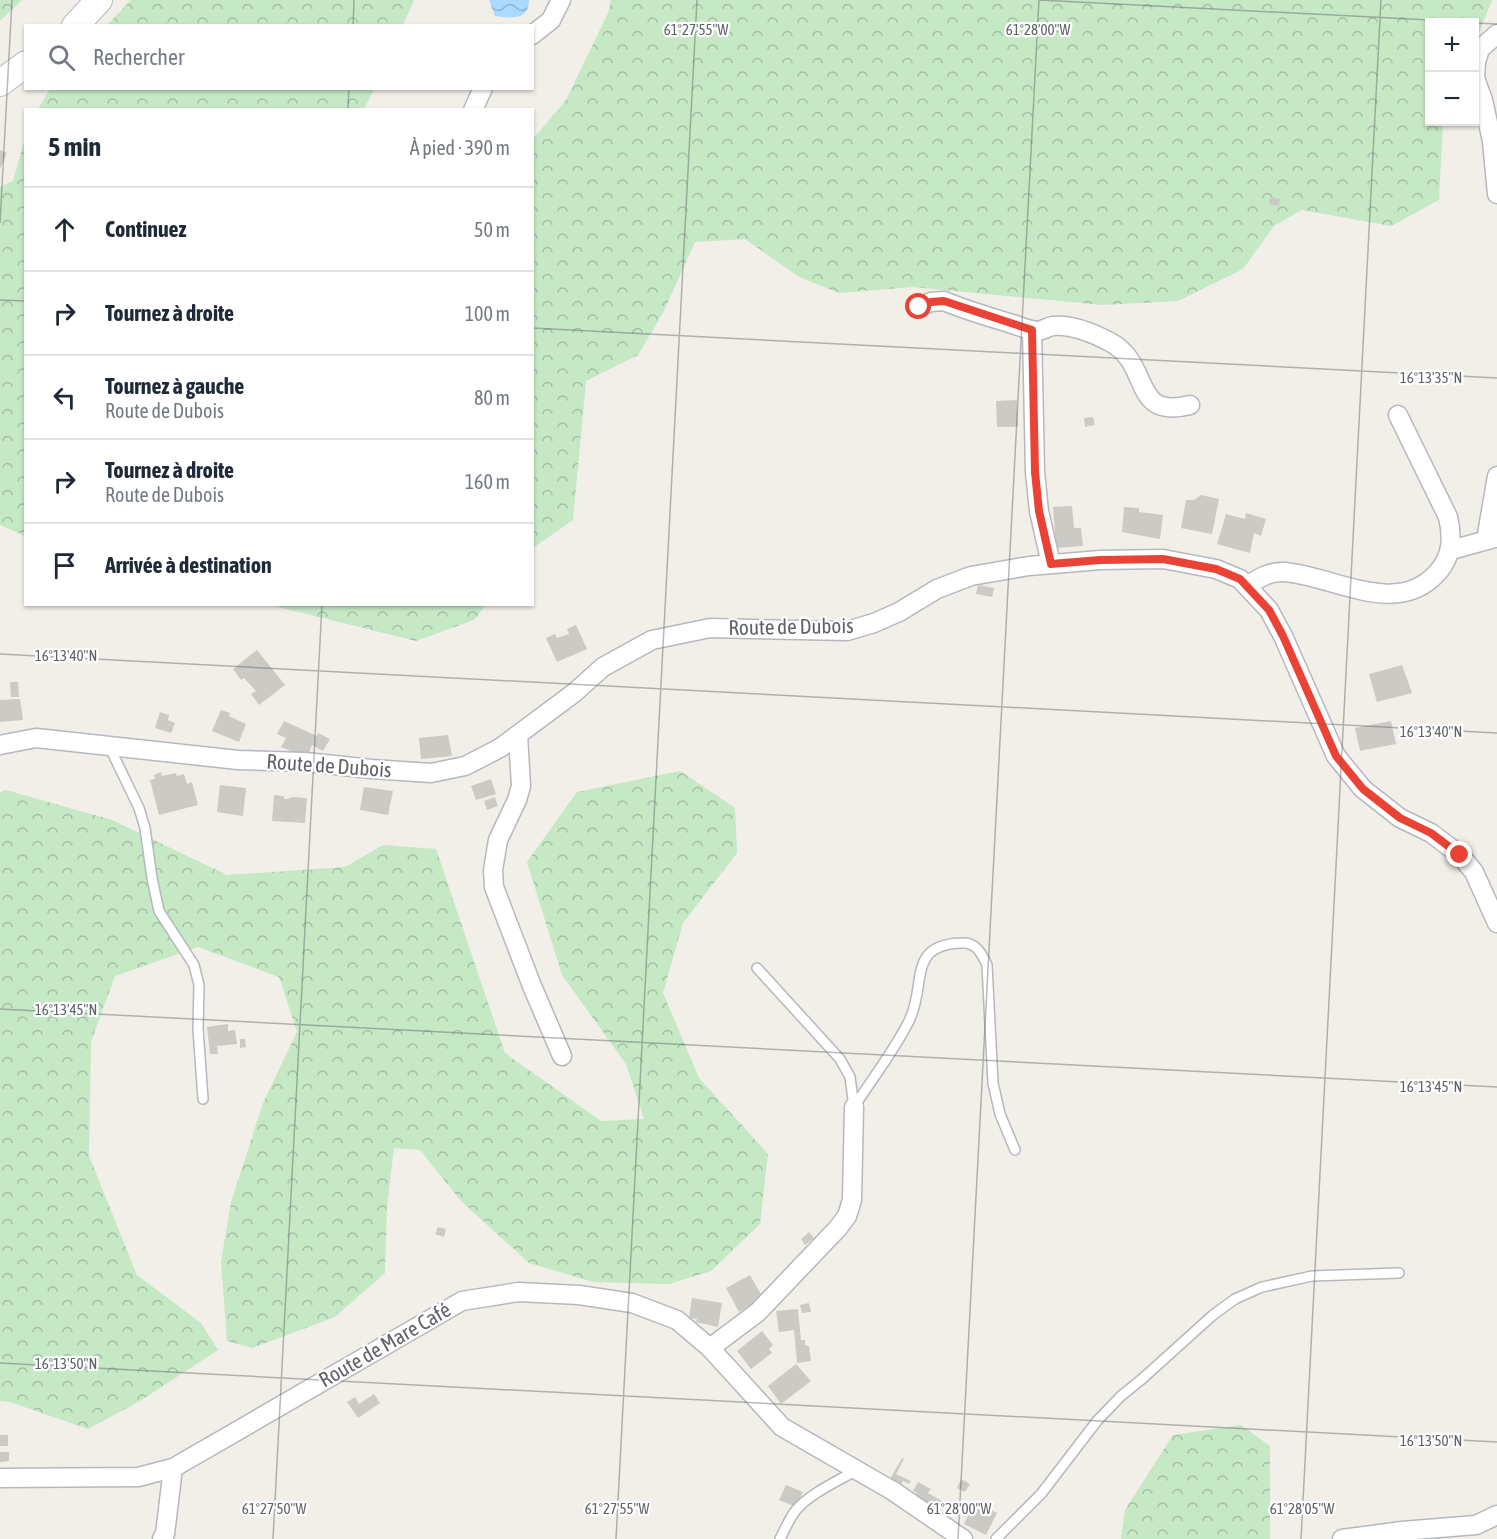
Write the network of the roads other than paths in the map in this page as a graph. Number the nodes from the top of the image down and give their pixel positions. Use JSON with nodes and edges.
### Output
{"nodes":[{"id":1,"x":99,"y":0,"type":"edge"},
{"id":2,"x":561,"y":0,"type":"edge"},
{"id":3,"x":77,"y":24,"type":"edge"},
{"id":4,"x":534,"y":33,"type":"edge"},
{"id":5,"x":1497,"y":34,"type":"edge"},
{"id":6,"x":24,"y":65,"type":"edge"},
{"id":7,"x":0,"y":83,"type":"edge"},
{"id":8,"x":482,"y":90,"type":"edge"},
{"id":9,"x":474,"y":108,"type":"edge"},
{"id":10,"x":1497,"y":195,"type":"edge"},
{"id":11,"x":919,"y":307,"type":"dead end"},
{"id":12,"x":1032,"y":330,"type":"junction"},
{"id":13,"x":1191,"y":405,"type":"dead end"},
{"id":14,"x":1398,"y":415,"type":"dead end"},
{"id":15,"x":1497,"y":476,"type":"edge"},
{"id":16,"x":1491,"y":539,"type":"edge"},
{"id":17,"x":1451,"y":550,"type":"junction"},
{"id":18,"x":1051,"y":564,"type":"junction"},
{"id":19,"x":1247,"y":586,"type":"junction"},
{"id":20,"x":518,"y":735,"type":"junction"},
{"id":21,"x":0,"y":745,"type":"edge"},
{"id":22,"x":109,"y":746,"type":"junction"},
{"id":23,"x":1497,"y":923,"type":"edge"},
{"id":24,"x":757,"y":968,"type":"dead end"},
{"id":25,"x":562,"y":1056,"type":"dead end"},
{"id":26,"x":203,"y":1098,"type":"dead end"},
{"id":27,"x":854,"y":1107,"type":"junction"},
{"id":28,"x":1015,"y":1149,"type":"dead end"},
{"id":29,"x":1399,"y":1273,"type":"dead end"},
{"id":30,"x":710,"y":1348,"type":"junction"},
{"id":31,"x":173,"y":1467,"type":"junction"},
{"id":32,"x":855,"y":1471,"type":"junction"},
{"id":33,"x":0,"y":1478,"type":"edge"},
{"id":34,"x":1497,"y":1515,"type":"edge"},
{"id":35,"x":162,"y":1539,"type":"edge"},
{"id":36,"x":780,"y":1539,"type":"edge"},
{"id":37,"x":963,"y":1539,"type":"edge"},
{"id":38,"x":996,"y":1539,"type":"edge"},
{"id":39,"x":1342,"y":1539,"type":"edge"}],
"edges":[{"from":1,"to":3,"type":"street"},
{"from":2,"to":4,"type":"street"},
{"from":5,"to":10,"type":"street"},
{"from":6,"to":7,"type":"street"},
{"from":8,"to":9,"type":"street"},
{"from":11,"to":12,"type":"street"},
{"from":12,"to":13,"type":"street"},
{"from":12,"to":18,"type":"street"},
{"from":14,"to":17,"type":"street"},
{"from":15,"to":16,"type":"street"},
{"from":16,"to":17,"type":"street"},
{"from":17,"to":19,"type":"street"},
{"from":18,"to":19,"type":"street","name":"Route de Dubois"},
{"from":18,"to":20,"type":"street","name":"Route de Dubois"},
{"from":19,"to":23,"type":"street","name":"Route de Dubois"},
{"from":20,"to":22,"type":"street","name":"Route de Dubois"},
{"from":20,"to":25,"type":"street"},
{"from":21,"to":22,"type":"street","name":"Route de Dubois"},
{"from":22,"to":26,"type":"lane"},
{"from":24,"to":27,"type":"lane"},
{"from":27,"to":28,"type":"lane"},
{"from":27,"to":30,"type":"street"},
{"from":29,"to":38,"type":"lane"},
{"from":30,"to":31,"type":"street","name":"Route de Mare Café"},
{"from":30,"to":32,"type":"street","name":"Route de Mare Café"},
{"from":31,"to":33,"type":"street","name":"Route de Mare Café"},
{"from":31,"to":35,"type":"street"},
{"from":32,"to":36,"type":"lane"},
{"from":32,"to":37,"type":"street","name":"Route de Mare Café"},
{"from":34,"to":39,"type":"street"}]}
